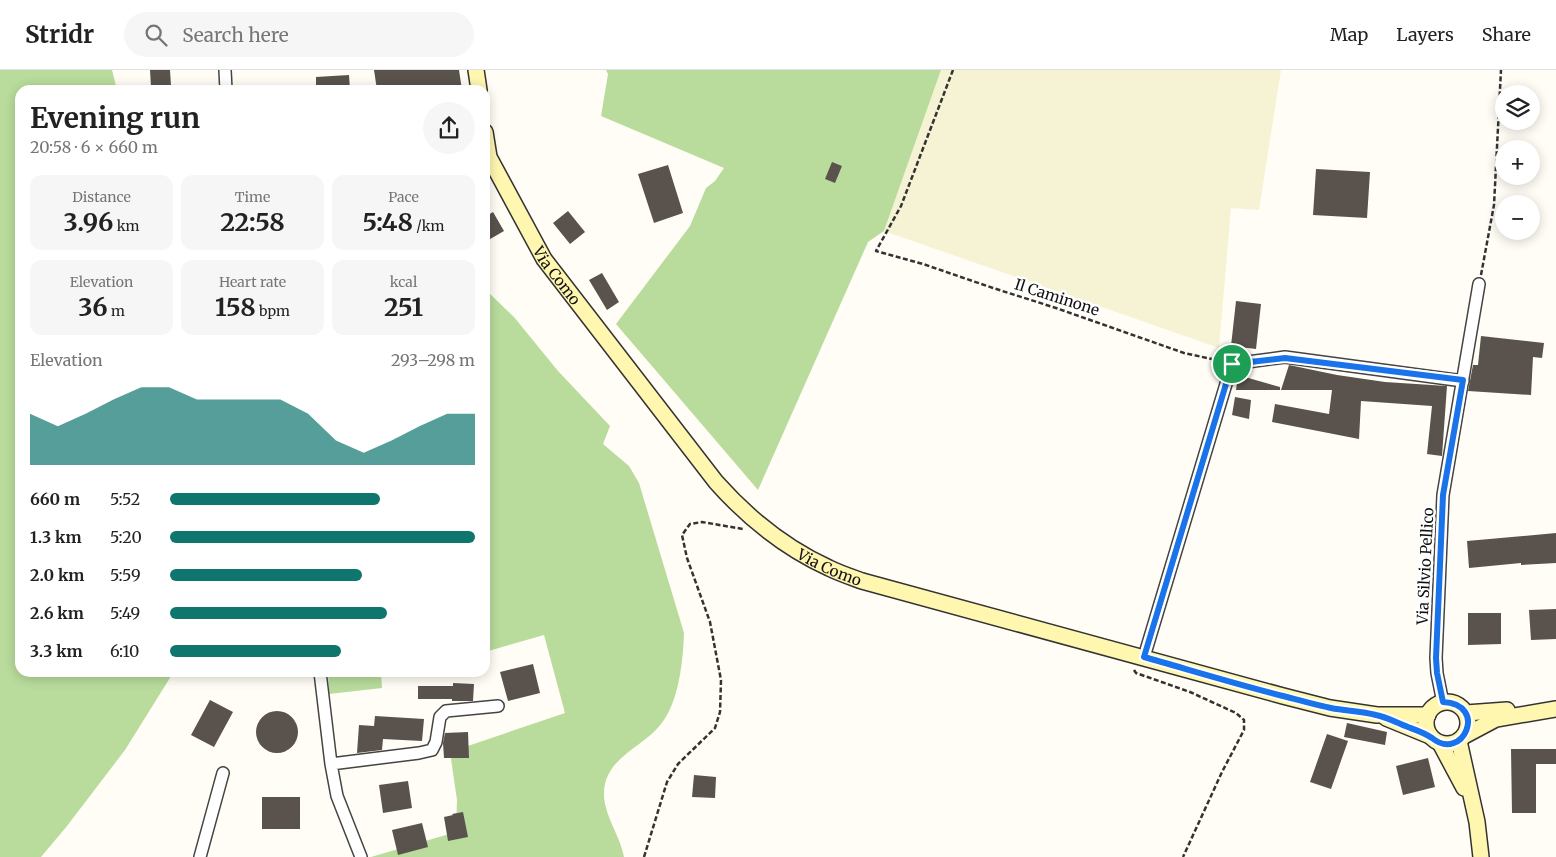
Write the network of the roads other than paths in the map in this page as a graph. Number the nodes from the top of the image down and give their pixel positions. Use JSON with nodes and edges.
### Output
{"nodes":[{"id":1,"x":225,"y":70,"type":"edge"},
{"id":2,"x":476,"y":70,"type":"edge"},
{"id":3,"x":226,"y":85,"type":"edge"},
{"id":4,"x":478,"y":85,"type":"edge"},
{"id":5,"x":490,"y":164,"type":"edge"},
{"id":6,"x":1479,"y":284,"type":"road end"},
{"id":7,"x":1463,"y":380,"type":"junction"},
{"id":8,"x":1144,"y":657,"type":"junction"},
{"id":9,"x":321,"y":677,"type":"edge"},
{"id":10,"x":1443,"y":702,"type":"junction"},
{"id":11,"x":498,"y":706,"type":"dead end"},
{"id":12,"x":1556,"y":708,"type":"edge"},
{"id":13,"x":1466,"y":713,"type":"junction"},
{"id":14,"x":1377,"y":715,"type":"junction"},
{"id":15,"x":1428,"y":715,"type":"junction"},
{"id":16,"x":1461,"y":738,"type":"junction"},
{"id":17,"x":1435,"y":740,"type":"junction"},
{"id":18,"x":331,"y":764,"type":"junction"},
{"id":19,"x":223,"y":773,"type":"dead end"},
{"id":20,"x":1474,"y":804,"type":"junction"},
{"id":21,"x":200,"y":857,"type":"edge"},
{"id":22,"x":361,"y":857,"type":"edge"},
{"id":23,"x":1481,"y":857,"type":"edge"}],
"edges":[{"from":1,"to":3,"type":"street"},
{"from":2,"to":4,"type":"main road"},
{"from":5,"to":8,"type":"main road","name":"Via Como"},
{"from":6,"to":7,"type":"street","name":"Via Silvio Pellico"},
{"from":7,"to":8,"type":"street"},
{"from":7,"to":10,"type":"street","name":"Via Silvio Pellico"},
{"from":8,"to":14,"type":"main road","name":"Via Como"},
{"from":9,"to":18,"type":"street"},
{"from":10,"to":13,"type":"main road"},
{"from":10,"to":15,"type":"main road"},
{"from":11,"to":18,"type":"street"},
{"from":12,"to":13,"type":"main road"},
{"from":12,"to":16,"type":"main road"},
{"from":13,"to":16,"type":"main road"},
{"from":14,"to":15,"type":"main road","name":"Via Como"},
{"from":14,"to":17,"type":"main road","name":"Via Como"},
{"from":15,"to":17,"type":"main road"},
{"from":16,"to":17,"type":"main road"},
{"from":16,"to":20,"type":"main road"},
{"from":17,"to":20,"type":"main road"},
{"from":18,"to":22,"type":"street"},
{"from":19,"to":21,"type":"street"},
{"from":20,"to":23,"type":"main road"}]}
